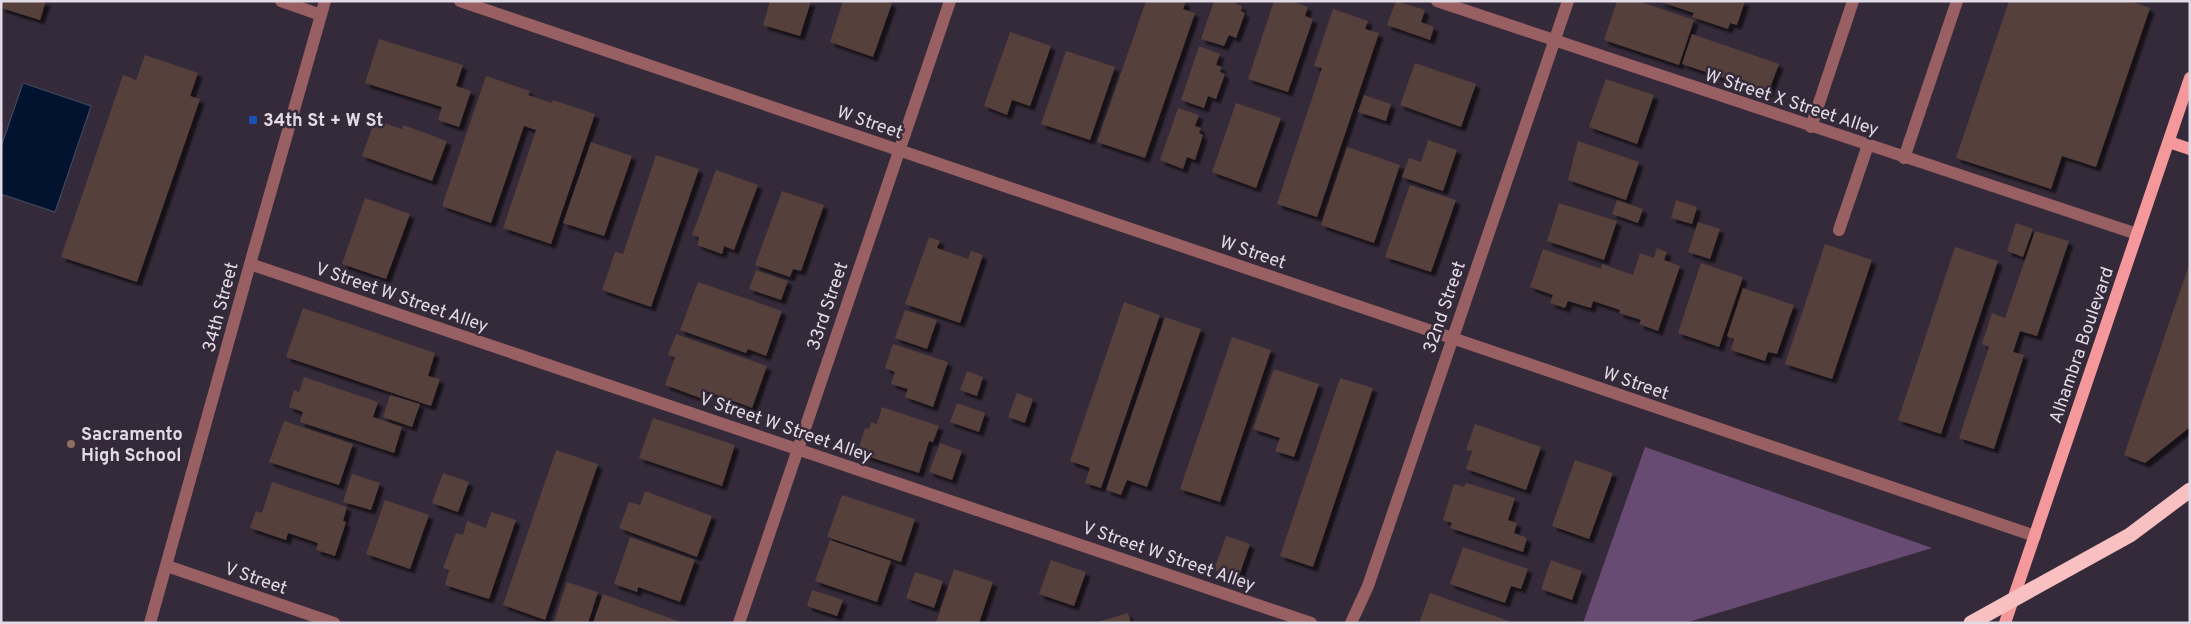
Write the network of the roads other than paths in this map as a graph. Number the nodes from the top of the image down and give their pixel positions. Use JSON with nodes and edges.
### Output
{"nodes":[{"id":1,"x":281,"y":1,"type":"edge"},
{"id":2,"x":325,"y":1,"type":"edge"},
{"id":3,"x":460,"y":1,"type":"edge"},
{"id":4,"x":950,"y":1,"type":"edge"},
{"id":5,"x":1437,"y":1,"type":"edge"},
{"id":6,"x":1568,"y":1,"type":"edge"},
{"id":7,"x":1853,"y":1,"type":"edge"},
{"id":8,"x":1957,"y":1,"type":"edge"},
{"id":9,"x":321,"y":15,"type":"junction"},
{"id":10,"x":1554,"y":41,"type":"junction"},
{"id":11,"x":2190,"y":78,"type":"edge"},
{"id":12,"x":1811,"y":127,"type":"junction"},
{"id":13,"x":2169,"y":142,"type":"junction"},
{"id":14,"x":1868,"y":145,"type":"junction"},
{"id":15,"x":2190,"y":149,"type":"edge"},
{"id":16,"x":899,"y":150,"type":"junction"},
{"id":17,"x":1904,"y":158,"type":"junction"},
{"id":18,"x":1839,"y":230,"type":"dead end"},
{"id":19,"x":2137,"y":234,"type":"junction"},
{"id":20,"x":250,"y":264,"type":"junction"},
{"id":21,"x":1451,"y":339,"type":"junction"},
{"id":22,"x":796,"y":449,"type":"junction"},
{"id":23,"x":2190,"y":490,"type":"edge"},
{"id":24,"x":2035,"y":536,"type":"junction"},
{"id":25,"x":167,"y":566,"type":"junction"},
{"id":26,"x":150,"y":623,"type":"edge"},
{"id":27,"x":334,"y":623,"type":"edge"},
{"id":28,"x":739,"y":623,"type":"edge"},
{"id":29,"x":1311,"y":623,"type":"edge"},
{"id":30,"x":1351,"y":623,"type":"edge"},
{"id":31,"x":1970,"y":623,"type":"edge"},
{"id":32,"x":2005,"y":623,"type":"edge"}],
"edges":[{"from":1,"to":9,"type":"street"},
{"from":2,"to":9,"type":"street","name":"34th Street"},
{"from":3,"to":16,"type":"street","name":"W Street"},
{"from":4,"to":16,"type":"street","name":"33rd Street"},
{"from":5,"to":10,"type":"street","name":"W Street X Street Alley"},
{"from":6,"to":10,"type":"street","name":"32nd Street"},
{"from":7,"to":12,"type":"street"},
{"from":8,"to":17,"type":"street"},
{"from":9,"to":20,"type":"street","name":"34th Street"},
{"from":10,"to":12,"type":"street","name":"W Street X Street Alley"},
{"from":10,"to":21,"type":"street","name":"32nd Street"},
{"from":11,"to":13,"type":"main road","name":"Alhambra Boulevard"},
{"from":12,"to":14,"type":"street","name":"W Street X Street Alley"},
{"from":13,"to":15,"type":"main road"},
{"from":13,"to":19,"type":"main road","name":"Alhambra Boulevard"},
{"from":14,"to":17,"type":"street","name":"W Street X Street Alley"},
{"from":14,"to":18,"type":"street"},
{"from":16,"to":21,"type":"street","name":"W Street"},
{"from":16,"to":22,"type":"street","name":"33rd Street"},
{"from":17,"to":19,"type":"street","name":"W Street X Street Alley"},
{"from":19,"to":24,"type":"main road","name":"Alhambra Boulevard"},
{"from":20,"to":22,"type":"street","name":"V Street W Street Alley"},
{"from":20,"to":25,"type":"street","name":"34th Street"},
{"from":21,"to":24,"type":"street","name":"W Street"},
{"from":21,"to":30,"type":"street","name":"32nd Street"},
{"from":22,"to":28,"type":"street","name":"33rd Street"},
{"from":22,"to":29,"type":"street","name":"V Street W Street Alley"},
{"from":23,"to":31,"type":"highway"},
{"from":24,"to":32,"type":"main road","name":"Alhambra Boulevard"},
{"from":25,"to":26,"type":"street","name":"34th Street"},
{"from":25,"to":27,"type":"street","name":"V Street"}]}
